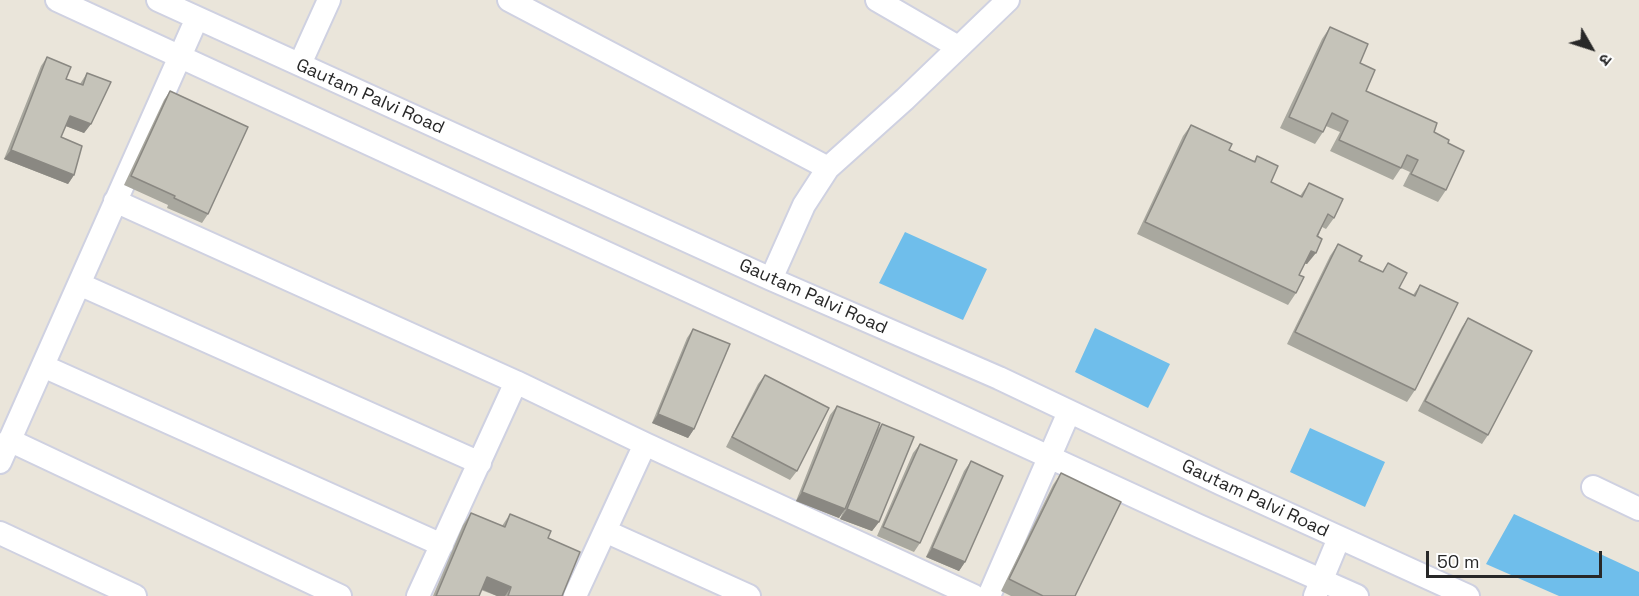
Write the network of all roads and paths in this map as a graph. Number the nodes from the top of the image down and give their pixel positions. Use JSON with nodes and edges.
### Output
{"nodes":[{"id":1,"x":57,"y":0,"type":"edge"},
{"id":2,"x":158,"y":0,"type":"edge"},
{"id":3,"x":329,"y":0,"type":"edge"},
{"id":4,"x":509,"y":0,"type":"edge"},
{"id":5,"x":877,"y":0,"type":"edge"},
{"id":6,"x":1008,"y":0,"type":"edge"},
{"id":7,"x":197,"y":18,"type":"junction"},
{"id":8,"x":958,"y":47,"type":"junction"},
{"id":9,"x":180,"y":56,"type":"junction"},
{"id":10,"x":300,"y":64,"type":"junction"},
{"id":11,"x":828,"y":168,"type":"junction"},
{"id":12,"x":115,"y":201,"type":"junction"},
{"id":13,"x":771,"y":279,"type":"junction"},
{"id":14,"x":79,"y":285,"type":"junction"},
{"id":15,"x":43,"y":366,"type":"junction"},
{"id":16,"x":516,"y":382,"type":"junction"},
{"id":17,"x":1069,"y":412,"type":"junction"},
{"id":18,"x":9,"y":440,"type":"junction"},
{"id":19,"x":645,"y":444,"type":"junction"},
{"id":20,"x":1050,"y":457,"type":"junction"},
{"id":21,"x":0,"y":462,"type":"edge"},
{"id":22,"x":480,"y":463,"type":"junction"},
{"id":23,"x":1593,"y":487,"type":"dead end"},
{"id":24,"x":1639,"y":509,"type":"edge"},
{"id":25,"x":605,"y":531,"type":"junction"},
{"id":26,"x":0,"y":533,"type":"edge"},
{"id":27,"x":1339,"y":538,"type":"junction"},
{"id":28,"x":442,"y":545,"type":"junction"},
{"id":29,"x":1318,"y":588,"type":"edge"},
{"id":30,"x":135,"y":596,"type":"edge"},
{"id":31,"x":340,"y":596,"type":"edge"},
{"id":32,"x":418,"y":596,"type":"edge"},
{"id":33,"x":575,"y":596,"type":"edge"},
{"id":34,"x":749,"y":596,"type":"edge"},
{"id":35,"x":974,"y":596,"type":"edge"},
{"id":36,"x":989,"y":596,"type":"edge"},
{"id":37,"x":1357,"y":596,"type":"edge"},
{"id":38,"x":1467,"y":596,"type":"edge"}],
"edges":[{"from":1,"to":9,"type":"street"},
{"from":2,"to":7,"type":"street","name":"Gautam Palvi Road"},
{"from":3,"to":10,"type":"street"},
{"from":4,"to":11,"type":"street"},
{"from":5,"to":8,"type":"street"},
{"from":6,"to":8,"type":"street"},
{"from":7,"to":9,"type":"street"},
{"from":7,"to":10,"type":"street","name":"Gautam Palvi Road"},
{"from":8,"to":11,"type":"street"},
{"from":9,"to":12,"type":"street"},
{"from":9,"to":20,"type":"street"},
{"from":10,"to":13,"type":"street","name":"Gautam Palvi Road"},
{"from":11,"to":13,"type":"street"},
{"from":12,"to":14,"type":"street"},
{"from":12,"to":16,"type":"street"},
{"from":13,"to":17,"type":"street","name":"Gautam Palvi Road"},
{"from":14,"to":15,"type":"street"},
{"from":14,"to":22,"type":"street"},
{"from":15,"to":18,"type":"street"},
{"from":15,"to":28,"type":"street"},
{"from":16,"to":19,"type":"street"},
{"from":16,"to":22,"type":"street"},
{"from":17,"to":20,"type":"street"},
{"from":17,"to":27,"type":"street","name":"Gautam Palvi Road"},
{"from":18,"to":21,"type":"street"},
{"from":18,"to":31,"type":"street"},
{"from":19,"to":25,"type":"street"},
{"from":19,"to":35,"type":"street"},
{"from":20,"to":29,"type":"street"},
{"from":20,"to":36,"type":"street"},
{"from":22,"to":28,"type":"street"},
{"from":23,"to":24,"type":"street"},
{"from":25,"to":33,"type":"street"},
{"from":25,"to":34,"type":"street"},
{"from":26,"to":30,"type":"street"},
{"from":27,"to":29,"type":"street"},
{"from":27,"to":38,"type":"street","name":"Gautam Palvi Road"},
{"from":28,"to":32,"type":"street"},
{"from":29,"to":37,"type":"street"}]}
